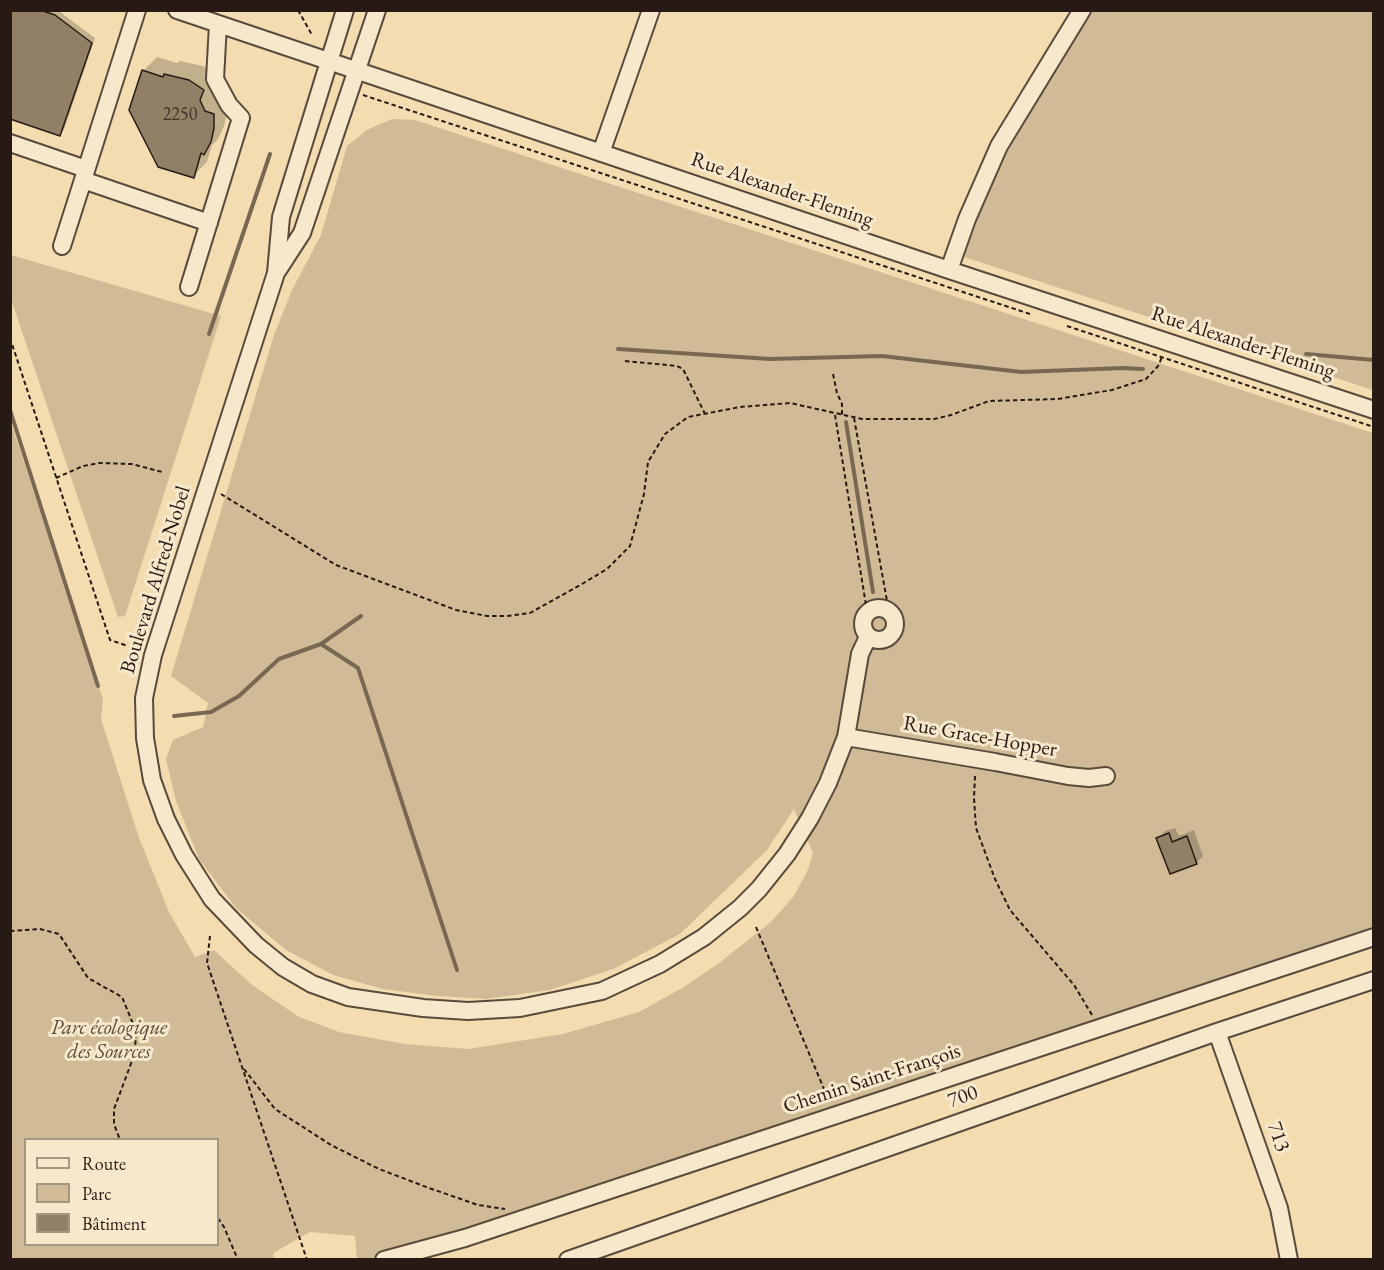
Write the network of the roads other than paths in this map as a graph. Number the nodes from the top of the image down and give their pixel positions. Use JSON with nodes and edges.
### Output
{"nodes":[{"id":1,"x":137,"y":10,"type":"edge"},
{"id":2,"x":177,"y":10,"type":"edge"},
{"id":3,"x":345,"y":10,"type":"edge"},
{"id":4,"x":377,"y":10,"type":"edge"},
{"id":5,"x":651,"y":10,"type":"edge"},
{"id":6,"x":1083,"y":10,"type":"edge"},
{"id":7,"x":218,"y":24,"type":"junction"},
{"id":8,"x":328,"y":61,"type":"junction"},
{"id":9,"x":357,"y":70,"type":"junction"},
{"id":10,"x":10,"y":144,"type":"edge"},
{"id":11,"x":601,"y":153,"type":"junction"},
{"id":12,"x":85,"y":175,"type":"junction"},
{"id":13,"x":208,"y":222,"type":"junction"},
{"id":14,"x":62,"y":246,"type":"dead end"},
{"id":15,"x":950,"y":270,"type":"junction"},
{"id":16,"x":276,"y":273,"type":"junction"},
{"id":17,"x":189,"y":287,"type":"dead end"},
{"id":18,"x":1374,"y":410,"type":"edge"},
{"id":19,"x":868,"y":636,"type":"dead end"},
{"id":20,"x":846,"y":737,"type":"junction"},
{"id":21,"x":1106,"y":776,"type":"dead end"},
{"id":22,"x":1374,"y":937,"type":"edge"},
{"id":23,"x":1374,"y":980,"type":"edge"},
{"id":24,"x":1217,"y":1032,"type":"junction"},
{"id":25,"x":384,"y":1260,"type":"edge"},
{"id":26,"x":568,"y":1260,"type":"edge"},
{"id":27,"x":1289,"y":1260,"type":"edge"}],
"edges":[{"from":1,"to":12,"type":"street"},
{"from":2,"to":7,"type":"street","name":"Rue Alexander-Fleming"},
{"from":3,"to":8,"type":"street","name":"Boulevard Alfred-Nobel"},
{"from":4,"to":9,"type":"street","name":"Boulevard Alfred-Nobel"},
{"from":5,"to":11,"type":"street"},
{"from":6,"to":15,"type":"street"},
{"from":7,"to":8,"type":"street","name":"Rue Alexander-Fleming"},
{"from":7,"to":13,"type":"street"},
{"from":8,"to":9,"type":"street","name":"Rue Alexander-Fleming"},
{"from":8,"to":16,"type":"street","name":"Boulevard Alfred-Nobel"},
{"from":9,"to":11,"type":"street","name":"Rue Alexander-Fleming"},
{"from":9,"to":16,"type":"street","name":"Boulevard Alfred-Nobel"},
{"from":10,"to":12,"type":"street"},
{"from":11,"to":15,"type":"street","name":"Rue Alexander-Fleming"},
{"from":12,"to":13,"type":"street"},
{"from":12,"to":14,"type":"street"},
{"from":13,"to":17,"type":"street"},
{"from":15,"to":18,"type":"street","name":"Rue Alexander-Fleming"},
{"from":16,"to":20,"type":"street","name":"Boulevard Alfred-Nobel"},
{"from":19,"to":20,"type":"street","name":"Boulevard Alfred-Nobel"},
{"from":20,"to":21,"type":"street","name":"Rue Grace-Hopper"},
{"from":22,"to":25,"type":"street","name":"Chemin Saint-François"},
{"from":23,"to":24,"type":"street","name":"700"},
{"from":24,"to":26,"type":"street","name":"700"},
{"from":24,"to":27,"type":"street","name":"713"}]}
